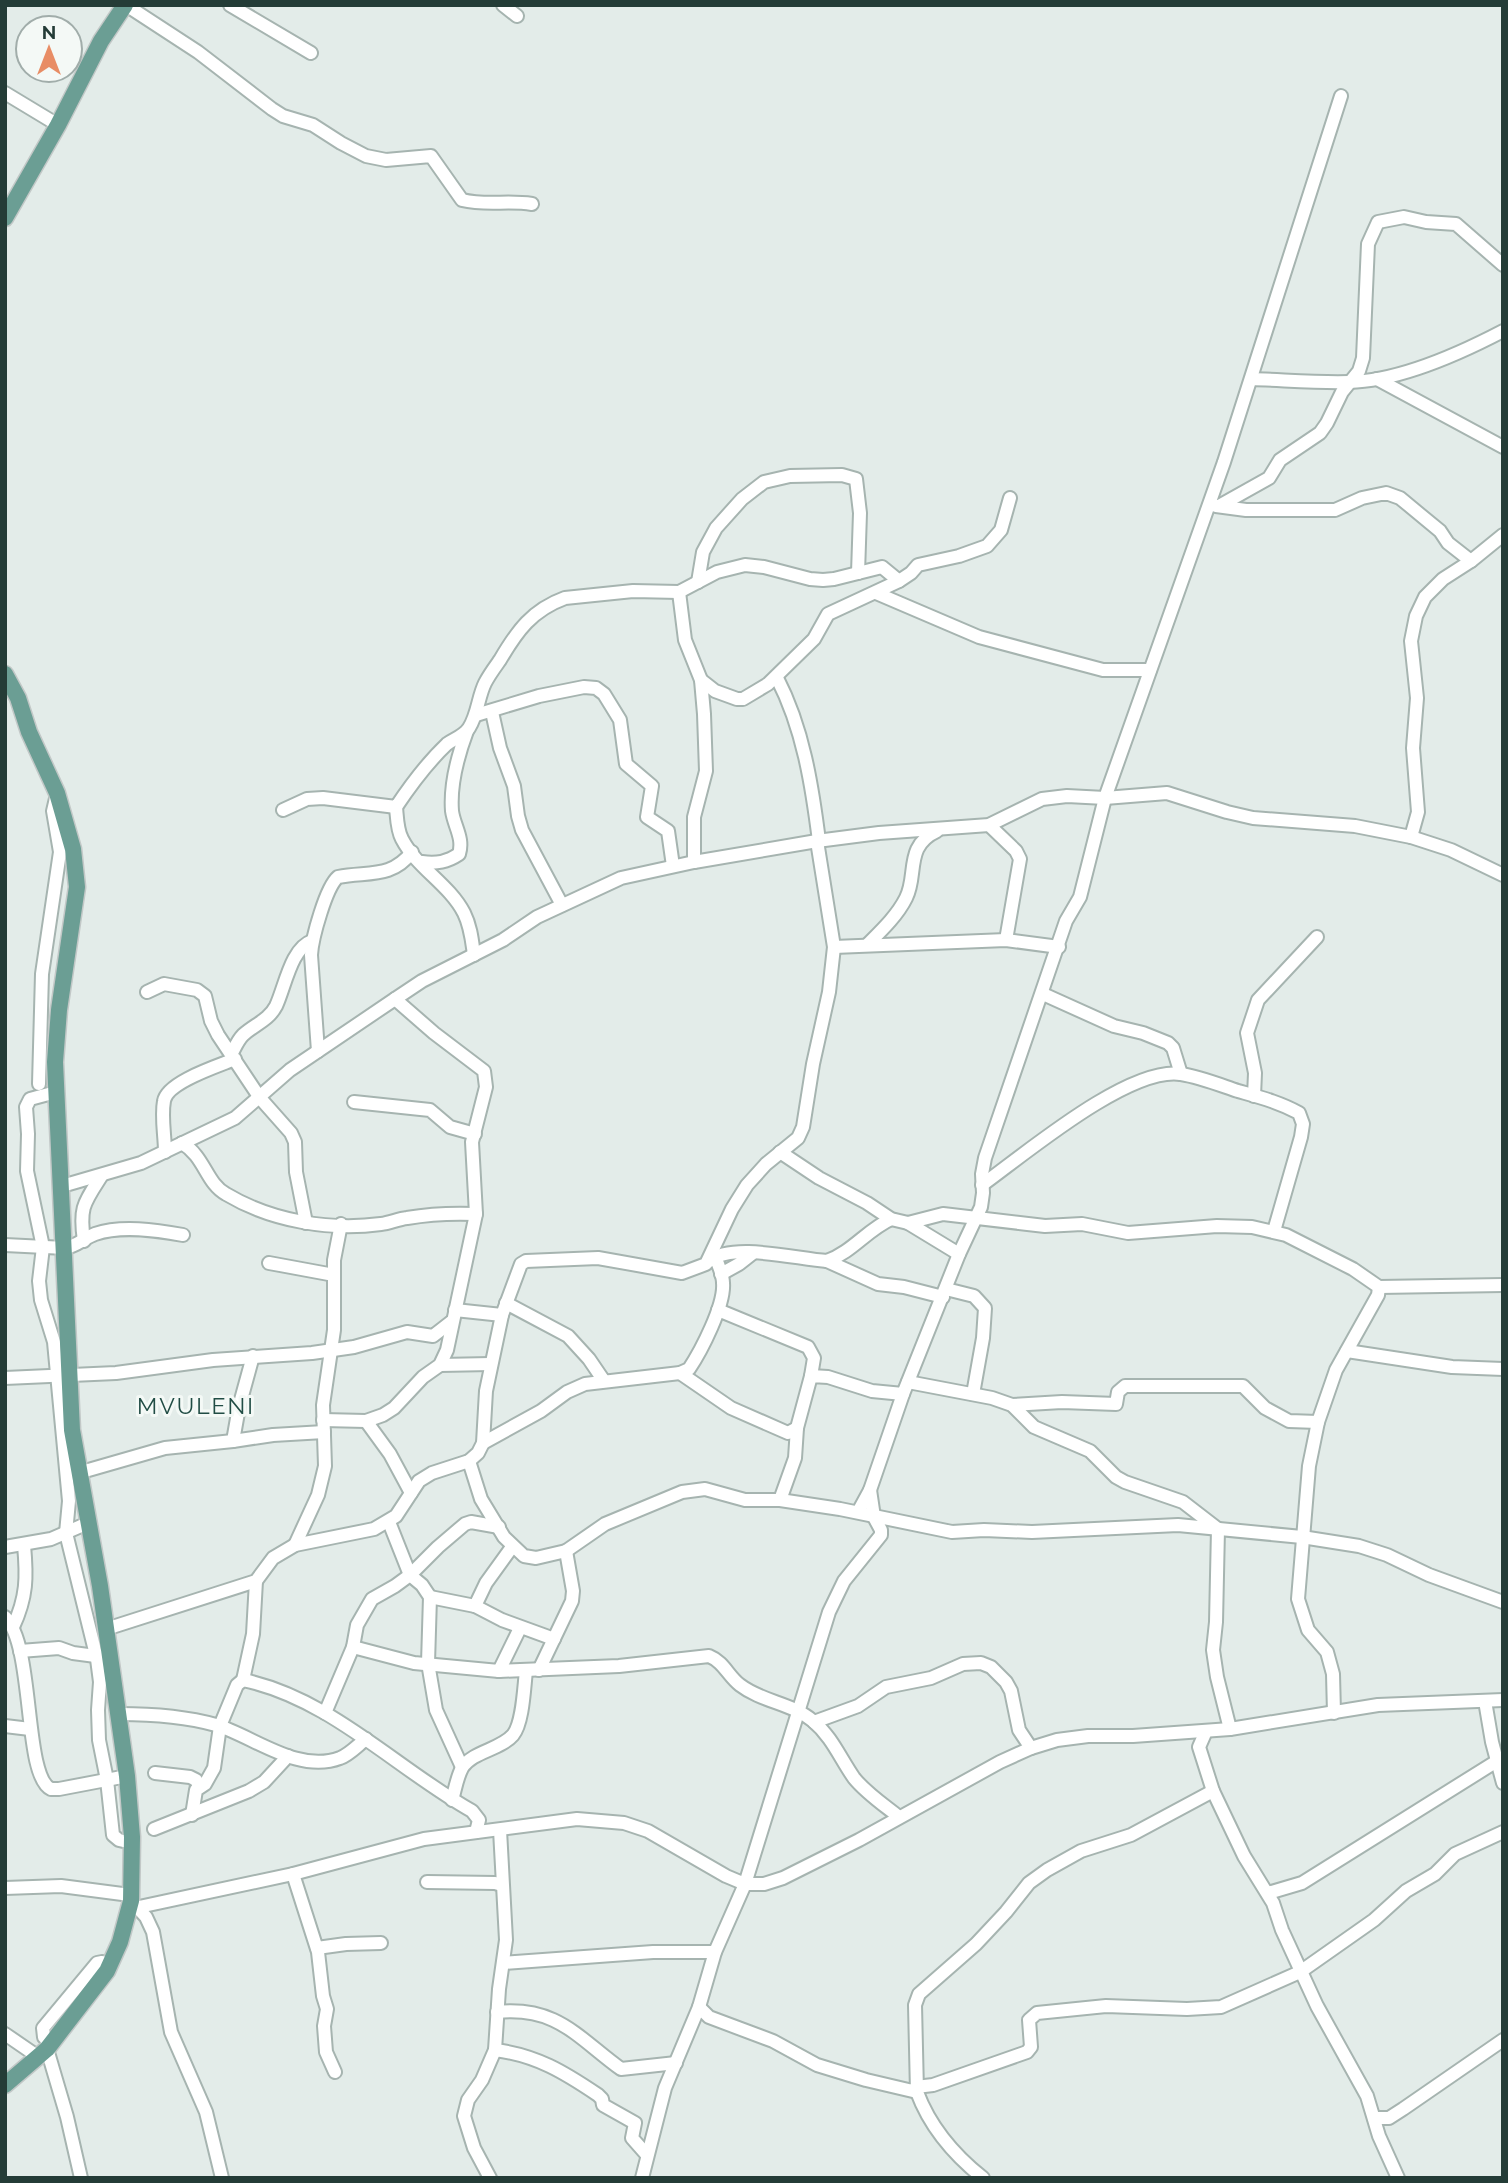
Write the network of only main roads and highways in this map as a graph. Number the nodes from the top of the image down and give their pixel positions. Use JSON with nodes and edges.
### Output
{"nodes":[{"id":1,"x":126,"y":5,"type":"edge"},
{"id":2,"x":5,"y":218,"type":"edge"},
{"id":3,"x":5,"y":674,"type":"edge"},
{"id":4,"x":5,"y":2085,"type":"edge"}],
"edges":[{"from":1,"to":2,"type":"main road"},
{"from":3,"to":4,"type":"main road"}]}
